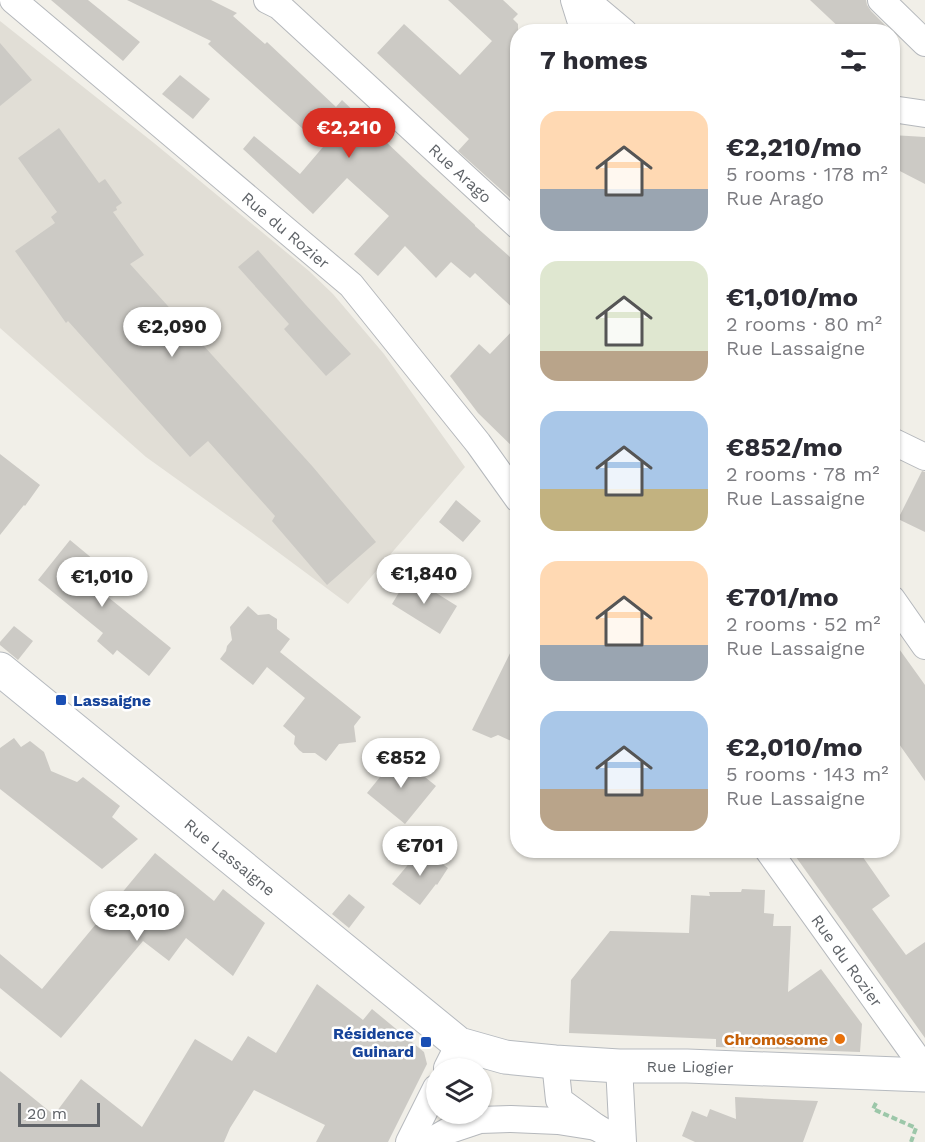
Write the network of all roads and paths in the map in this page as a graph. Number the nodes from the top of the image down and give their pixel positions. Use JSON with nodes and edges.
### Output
{"nodes":[{"id":1,"x":13,"y":0,"type":"edge"},
{"id":2,"x":267,"y":0,"type":"edge"},
{"id":3,"x":574,"y":0,"type":"edge"},
{"id":4,"x":585,"y":0,"type":"edge"},
{"id":5,"x":880,"y":0,"type":"edge"},
{"id":6,"x":582,"y":24,"type":"edge"},
{"id":7,"x":614,"y":24,"type":"edge"},
{"id":8,"x":925,"y":43,"type":"edge"},
{"id":9,"x":900,"y":111,"type":"edge"},
{"id":10,"x":925,"y":114,"type":"edge"},
{"id":11,"x":510,"y":219,"type":"edge"},
{"id":12,"x":900,"y":445,"type":"edge"},
{"id":13,"x":925,"y":457,"type":"edge"},
{"id":14,"x":510,"y":489,"type":"edge"},
{"id":15,"x":900,"y":610,"type":"edge"},
{"id":16,"x":925,"y":646,"type":"edge"},
{"id":17,"x":0,"y":669,"type":"edge"},
{"id":18,"x":774,"y":858,"type":"edge"},
{"id":19,"x":453,"y":1056,"type":"edge"},
{"id":20,"x":555,"y":1062,"type":"junction"},
{"id":21,"x":619,"y":1066,"type":"junction"},
{"id":22,"x":921,"y":1075,"type":"edge"},
{"id":23,"x":426,"y":1108,"type":"edge"},
{"id":24,"x":873,"y":1109,"type":"dead end"},
{"id":25,"x":596,"y":1127,"type":"junction"},
{"id":26,"x":409,"y":1142,"type":"edge"},
{"id":27,"x":429,"y":1142,"type":"edge"},
{"id":28,"x":623,"y":1142,"type":"edge"},
{"id":29,"x":911,"y":1142,"type":"edge"}],
"edges":[{"from":1,"to":14,"type":"street","name":"Rue du Rozier"},
{"from":2,"to":11,"type":"street","name":"Rue Arago"},
{"from":3,"to":6,"type":"street"},
{"from":4,"to":7,"type":"street"},
{"from":5,"to":8,"type":"street"},
{"from":9,"to":10,"type":"street"},
{"from":12,"to":13,"type":"street"},
{"from":15,"to":16,"type":"street"},
{"from":17,"to":19,"type":"street","name":"Rue Lassaigne"},
{"from":18,"to":22,"type":"street","name":"Rue du Rozier"},
{"from":19,"to":20,"type":"street","name":"Rue Liogier"},
{"from":20,"to":21,"type":"street","name":"Rue Liogier"},
{"from":20,"to":25,"type":"street"},
{"from":21,"to":22,"type":"street","name":"Rue Liogier"},
{"from":21,"to":28,"type":"street"},
{"from":23,"to":26,"type":"street"},
{"from":24,"to":29,"type":"path"},
{"from":25,"to":27,"type":"street"},
{"from":25,"to":28,"type":"street"}]}
